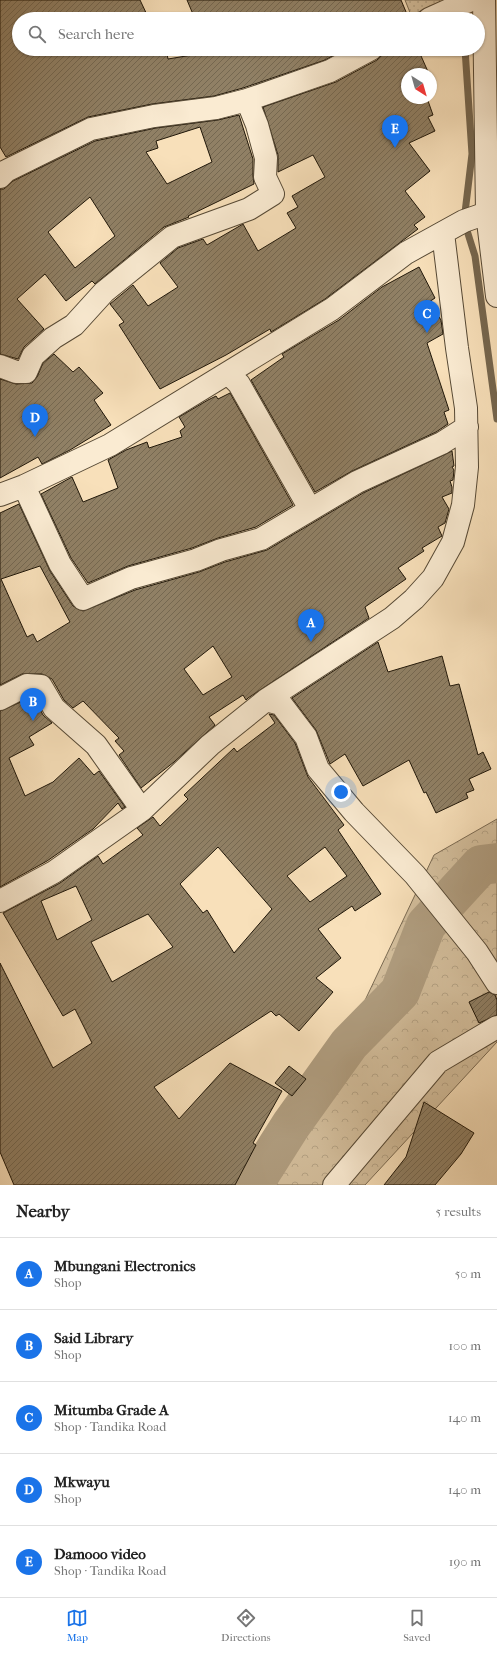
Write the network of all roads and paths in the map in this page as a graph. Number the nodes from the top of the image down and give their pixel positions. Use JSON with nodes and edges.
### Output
{"nodes":[{"id":1,"x":471,"y":0,"type":"edge"},
{"id":2,"x":484,"y":0,"type":"edge"},
{"id":3,"x":444,"y":12,"type":"edge"},
{"id":4,"x":484,"y":12,"type":"edge"},
{"id":5,"x":358,"y":56,"type":"edge"},
{"id":6,"x":485,"y":56,"type":"edge"},
{"id":7,"x":247,"y":100,"type":"junction"},
{"id":8,"x":0,"y":177,"type":"edge"},
{"id":9,"x":487,"y":213,"type":"junction"},
{"id":10,"x":443,"y":233,"type":"junction"},
{"id":11,"x":496,"y":285,"type":"edge"},
{"id":12,"x":0,"y":366,"type":"edge"},
{"id":13,"x":228,"y":373,"type":"junction"},
{"id":14,"x":467,"y":427,"type":"junction"},
{"id":15,"x":24,"y":486,"type":"junction"},
{"id":16,"x":0,"y":495,"type":"edge"},
{"id":17,"x":310,"y":509,"type":"junction"},
{"id":18,"x":0,"y":699,"type":"edge"},
{"id":19,"x":266,"y":700,"type":"junction"},
{"id":20,"x":142,"y":810,"type":"junction"},
{"id":21,"x":0,"y":901,"type":"edge"},
{"id":22,"x":497,"y":983,"type":"edge"},
{"id":23,"x":497,"y":1027,"type":"edge"},
{"id":24,"x":334,"y":1185,"type":"edge"}],
"edges":[{"from":1,"to":3,"type":"street"},
{"from":2,"to":4,"type":"street"},
{"from":5,"to":7,"type":"street"},
{"from":6,"to":9,"type":"street"},
{"from":7,"to":8,"type":"street"},
{"from":7,"to":12,"type":"street"},
{"from":9,"to":10,"type":"street"},
{"from":9,"to":11,"type":"street"},
{"from":10,"to":13,"type":"street"},
{"from":10,"to":14,"type":"street"},
{"from":13,"to":15,"type":"street"},
{"from":13,"to":17,"type":"street"},
{"from":14,"to":17,"type":"street"},
{"from":14,"to":19,"type":"street"},
{"from":15,"to":16,"type":"street"},
{"from":15,"to":17,"type":"street"},
{"from":18,"to":20,"type":"street"},
{"from":19,"to":20,"type":"street"},
{"from":19,"to":22,"type":"street"},
{"from":20,"to":21,"type":"street"},
{"from":23,"to":24,"type":"street"}]}
